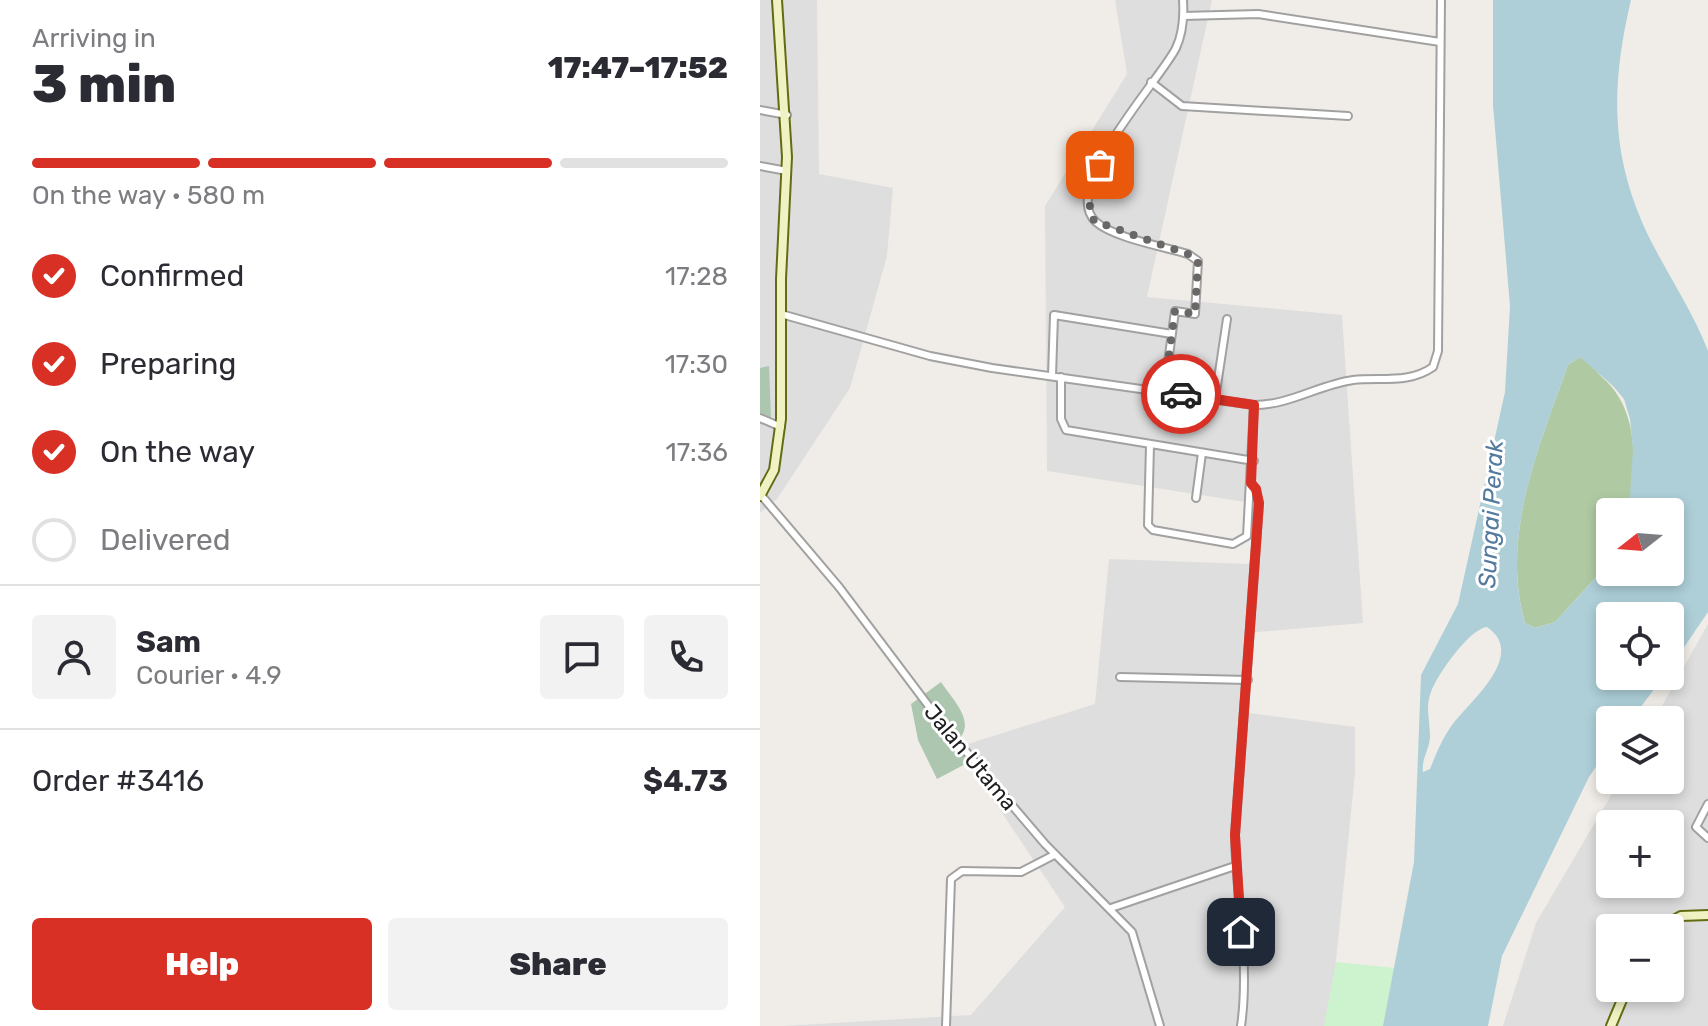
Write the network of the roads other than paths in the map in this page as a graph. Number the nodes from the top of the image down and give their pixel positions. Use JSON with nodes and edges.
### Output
{"nodes":[{"id":1,"x":777,"y":0,"type":"edge"},
{"id":2,"x":1183,"y":0,"type":"edge"},
{"id":3,"x":1441,"y":0,"type":"edge"},
{"id":4,"x":1183,"y":16,"type":"junction"},
{"id":5,"x":1440,"y":42,"type":"junction"},
{"id":6,"x":1151,"y":82,"type":"junction"},
{"id":7,"x":760,"y":110,"type":"edge"},
{"id":8,"x":787,"y":115,"type":"junction"},
{"id":9,"x":1348,"y":116,"type":"dead end"},
{"id":10,"x":760,"y":166,"type":"edge"},
{"id":11,"x":787,"y":171,"type":"junction"},
{"id":12,"x":781,"y":314,"type":"junction"},
{"id":13,"x":1227,"y":319,"type":"dead end"},
{"id":14,"x":1172,"y":334,"type":"junction"},
{"id":15,"x":1052,"y":376,"type":"junction"},
{"id":16,"x":1061,"y":377,"type":"junction"},
{"id":17,"x":1164,"y":392,"type":"junction"},
{"id":18,"x":1215,"y":399,"type":"junction"},
{"id":19,"x":1254,"y":405,"type":"junction"},
{"id":20,"x":760,"y":418,"type":"edge"},
{"id":21,"x":781,"y":427,"type":"junction"},
{"id":22,"x":1150,"y":445,"type":"junction"},
{"id":23,"x":1202,"y":453,"type":"junction"},
{"id":24,"x":1254,"y":461,"type":"junction"},
{"id":25,"x":1251,"y":483,"type":"junction"},
{"id":26,"x":760,"y":496,"type":"edge"},
{"id":27,"x":1196,"y":498,"type":"dead end"},
{"id":28,"x":1120,"y":677,"type":"dead end"},
{"id":29,"x":1248,"y":680,"type":"junction"},
{"id":30,"x":1708,"y":804,"type":"edge"},
{"id":31,"x":1708,"y":838,"type":"edge"},
{"id":32,"x":1054,"y":855,"type":"junction"},
{"id":33,"x":1235,"y":866,"type":"junction"},
{"id":34,"x":1111,"y":908,"type":"junction"},
{"id":35,"x":1708,"y":915,"type":"edge"},
{"id":36,"x":1684,"y":916,"type":"edge"},
{"id":37,"x":1621,"y":1002,"type":"edge"},
{"id":38,"x":946,"y":1026,"type":"edge"},
{"id":39,"x":1160,"y":1026,"type":"edge"},
{"id":40,"x":1241,"y":1026,"type":"edge"},
{"id":41,"x":1611,"y":1026,"type":"edge"}],
"edges":[{"from":1,"to":8,"type":"main road"},
{"from":2,"to":4,"type":"street"},
{"from":3,"to":5,"type":"street"},
{"from":4,"to":5,"type":"street"},
{"from":4,"to":6,"type":"street"},
{"from":5,"to":19,"type":"street"},
{"from":6,"to":9,"type":"street"},
{"from":6,"to":14,"type":"street"},
{"from":7,"to":8,"type":"street"},
{"from":8,"to":11,"type":"main road"},
{"from":10,"to":11,"type":"street"},
{"from":11,"to":12,"type":"main road"},
{"from":12,"to":15,"type":"street"},
{"from":12,"to":21,"type":"main road"},
{"from":13,"to":18,"type":"street"},
{"from":14,"to":15,"type":"street"},
{"from":14,"to":17,"type":"street"},
{"from":15,"to":16,"type":"street"},
{"from":16,"to":17,"type":"street"},
{"from":16,"to":22,"type":"street"},
{"from":17,"to":18,"type":"street"},
{"from":18,"to":19,"type":"street"},
{"from":19,"to":24,"type":"street"},
{"from":20,"to":21,"type":"street"},
{"from":21,"to":26,"type":"main road"},
{"from":22,"to":23,"type":"street"},
{"from":22,"to":25,"type":"street"},
{"from":23,"to":24,"type":"street"},
{"from":23,"to":27,"type":"street"},
{"from":24,"to":25,"type":"street"},
{"from":25,"to":29,"type":"street"},
{"from":26,"to":32,"type":"street","name":"Jalan Utama"},
{"from":28,"to":29,"type":"street"},
{"from":29,"to":33,"type":"street"},
{"from":30,"to":31,"type":"street"},
{"from":32,"to":34,"type":"street","name":"Jalan Utama"},
{"from":32,"to":38,"type":"street"},
{"from":33,"to":34,"type":"street"},
{"from":33,"to":40,"type":"street"},
{"from":34,"to":39,"type":"street","name":"Jalan Utama"},
{"from":35,"to":36,"type":"main road"},
{"from":37,"to":41,"type":"main road"}]}
